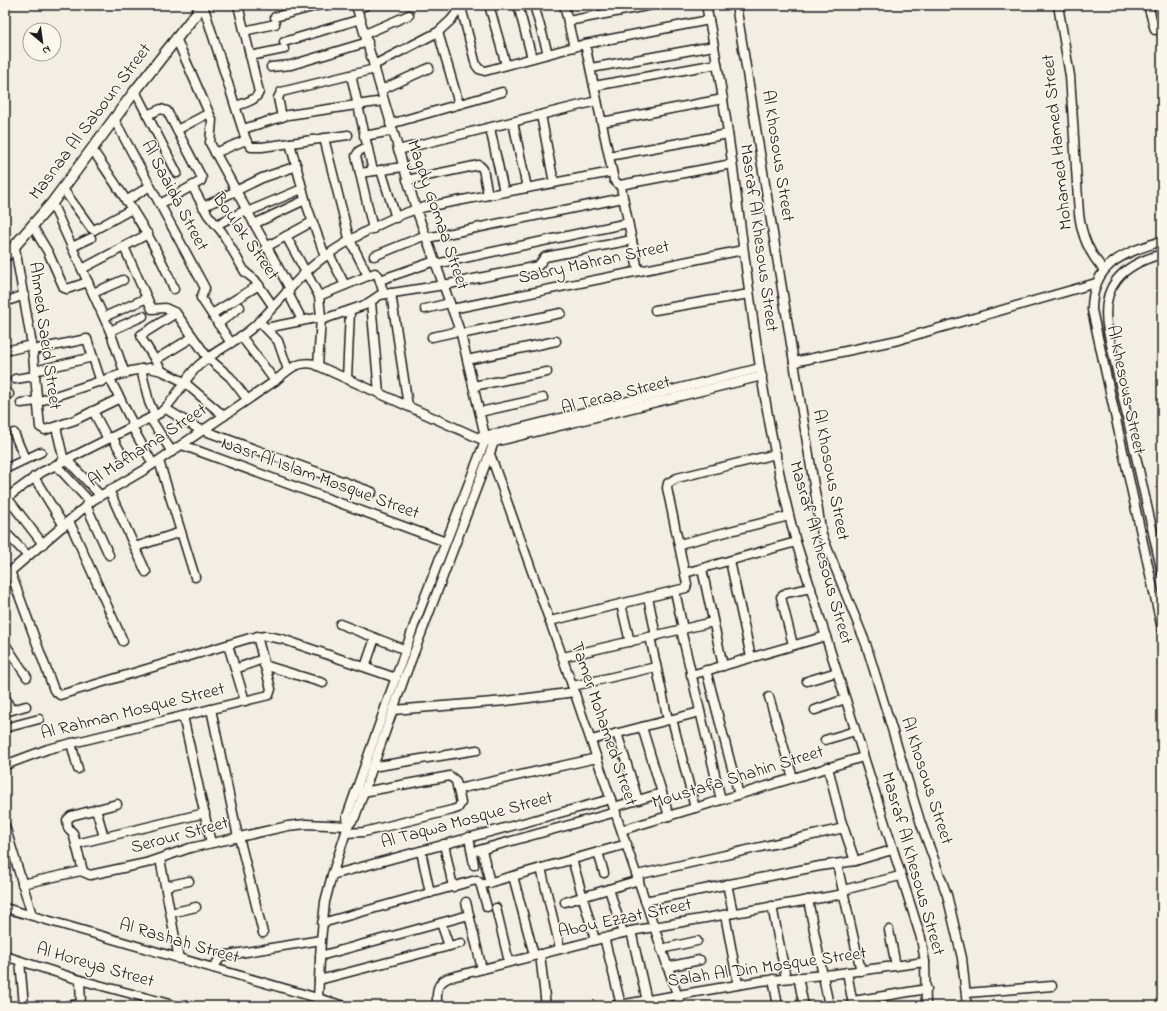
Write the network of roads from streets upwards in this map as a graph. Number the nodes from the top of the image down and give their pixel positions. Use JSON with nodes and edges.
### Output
{"nodes":[{"id":1,"x":203,"y":5,"type":"edge"},
{"id":2,"x":238,"y":5,"type":"edge"},
{"id":3,"x":320,"y":5,"type":"edge"},
{"id":4,"x":367,"y":5,"type":"edge"},
{"id":5,"x":490,"y":5,"type":"edge"},
{"id":6,"x":518,"y":5,"type":"edge"},
{"id":7,"x":534,"y":5,"type":"edge"},
{"id":8,"x":564,"y":5,"type":"edge"},
{"id":9,"x":652,"y":5,"type":"edge"},
{"id":10,"x":706,"y":5,"type":"edge"},
{"id":11,"x":736,"y":5,"type":"edge"},
{"id":12,"x":1058,"y":5,"type":"edge"},
{"id":13,"x":1148,"y":5,"type":"edge"},
{"id":14,"x":462,"y":6,"type":"edge"},
{"id":15,"x":357,"y":7,"type":"edge"},
{"id":16,"x":409,"y":15,"type":"dead end"},
{"id":17,"x":361,"y":19,"type":"junction"},
{"id":18,"x":709,"y":20,"type":"junction"},
{"id":19,"x":568,"y":21,"type":"junction"},
{"id":20,"x":1155,"y":30,"type":"dead end"},
{"id":21,"x":244,"y":31,"type":"junction"},
{"id":22,"x":438,"y":32,"type":"junction"},
{"id":23,"x":365,"y":34,"type":"junction"},
{"id":24,"x":176,"y":38,"type":"junction"},
{"id":25,"x":368,"y":42,"type":"junction"},
{"id":26,"x":586,"y":44,"type":"junction"},
{"id":27,"x":714,"y":46,"type":"junction"},
{"id":28,"x":574,"y":47,"type":"junction"},
{"id":29,"x":548,"y":54,"type":"junction"},
{"id":30,"x":250,"y":56,"type":"junction"},
{"id":31,"x":532,"y":58,"type":"junction"},
{"id":32,"x":717,"y":64,"type":"junction"},
{"id":33,"x":506,"y":65,"type":"junction"},
{"id":34,"x":272,"y":67,"type":"dead end"},
{"id":35,"x":375,"y":67,"type":"junction"},
{"id":36,"x":429,"y":68,"type":"dead end"},
{"id":37,"x":591,"y":68,"type":"junction"},
{"id":38,"x":351,"y":75,"type":"junction"},
{"id":39,"x":594,"y":86,"type":"junction"},
{"id":40,"x":381,"y":90,"type":"junction"},
{"id":41,"x":135,"y":91,"type":"junction"},
{"id":42,"x":502,"y":92,"type":"dead end"},
{"id":43,"x":723,"y":99,"type":"junction"},
{"id":44,"x":384,"y":101,"type":"junction"},
{"id":45,"x":597,"y":101,"type":"junction"},
{"id":46,"x":459,"y":104,"type":"junction"},
{"id":47,"x":356,"y":105,"type":"junction"},
{"id":48,"x":236,"y":106,"type":"junction"},
{"id":49,"x":209,"y":113,"type":"junction"},
{"id":50,"x":148,"y":115,"type":"junction"},
{"id":51,"x":541,"y":115,"type":"junction"},
{"id":52,"x":282,"y":117,"type":"junction"},
{"id":53,"x":114,"y":119,"type":"junction"},
{"id":54,"x":513,"y":122,"type":"junction"},
{"id":55,"x":602,"y":122,"type":"junction"},
{"id":56,"x":391,"y":127,"type":"junction"},
{"id":57,"x":490,"y":128,"type":"junction"},
{"id":58,"x":243,"y":129,"type":"junction"},
{"id":59,"x":177,"y":130,"type":"junction"},
{"id":60,"x":728,"y":134,"type":"junction"},
{"id":61,"x":348,"y":135,"type":"dead end"},
{"id":62,"x":364,"y":136,"type":"junction"},
{"id":63,"x":324,"y":138,"type":"junction"},
{"id":64,"x":249,"y":143,"type":"junction"},
{"id":65,"x":290,"y":143,"type":"junction"},
{"id":66,"x":367,"y":147,"type":"junction"},
{"id":67,"x":92,"y":149,"type":"junction"},
{"id":68,"x":398,"y":150,"type":"junction"},
{"id":69,"x":215,"y":153,"type":"junction"},
{"id":70,"x":609,"y":156,"type":"junction"},
{"id":71,"x":732,"y":164,"type":"junction"},
{"id":72,"x":297,"y":166,"type":"junction"},
{"id":73,"x":403,"y":167,"type":"junction"},
{"id":74,"x":377,"y":170,"type":"junction"},
{"id":75,"x":612,"y":172,"type":"junction"},
{"id":76,"x":177,"y":173,"type":"dead end"},
{"id":77,"x":360,"y":173,"type":"junction"},
{"id":78,"x":407,"y":180,"type":"junction"},
{"id":79,"x":554,"y":183,"type":"junction"},
{"id":80,"x":620,"y":185,"type":"junction"},
{"id":81,"x":150,"y":186,"type":"junction"},
{"id":82,"x":192,"y":186,"type":"junction"},
{"id":83,"x":527,"y":188,"type":"junction"},
{"id":84,"x":63,"y":189,"type":"junction"},
{"id":85,"x":302,"y":189,"type":"junction"},
{"id":86,"x":235,"y":191,"type":"junction"},
{"id":87,"x":504,"y":192,"type":"junction"},
{"id":88,"x":488,"y":195,"type":"junction"},
{"id":89,"x":623,"y":198,"type":"junction"},
{"id":90,"x":305,"y":200,"type":"junction"},
{"id":91,"x":126,"y":201,"type":"junction"},
{"id":92,"x":52,"y":204,"type":"junction"},
{"id":93,"x":160,"y":204,"type":"junction"},
{"id":94,"x":203,"y":207,"type":"junction"},
{"id":95,"x":132,"y":209,"type":"junction"},
{"id":96,"x":416,"y":209,"type":"junction"},
{"id":97,"x":246,"y":211,"type":"junction"},
{"id":98,"x":396,"y":218,"type":"junction"},
{"id":99,"x":312,"y":222,"type":"junction"},
{"id":100,"x":628,"y":223,"type":"junction"},
{"id":101,"x":254,"y":224,"type":"junction"},
{"id":102,"x":216,"y":225,"type":"junction"},
{"id":103,"x":33,"y":227,"type":"junction"},
{"id":104,"x":373,"y":229,"type":"junction"},
{"id":105,"x":148,"y":234,"type":"junction"},
{"id":106,"x":286,"y":236,"type":"junction"},
{"id":107,"x":427,"y":237,"type":"junction"},
{"id":108,"x":91,"y":238,"type":"dead end"},
{"id":109,"x":632,"y":240,"type":"junction"},
{"id":110,"x":1162,"y":240,"type":"edge"},
{"id":111,"x":350,"y":241,"type":"junction"},
{"id":112,"x":72,"y":247,"type":"junction"},
{"id":113,"x":124,"y":247,"type":"junction"},
{"id":114,"x":266,"y":247,"type":"junction"},
{"id":115,"x":15,"y":248,"type":"junction"},
{"id":116,"x":743,"y":250,"type":"junction"},
{"id":117,"x":1162,"y":254,"type":"edge"},
{"id":118,"x":327,"y":255,"type":"junction"},
{"id":119,"x":374,"y":256,"type":"dead end"},
{"id":120,"x":5,"y":258,"type":"edge"},
{"id":121,"x":436,"y":262,"type":"junction"},
{"id":122,"x":82,"y":269,"type":"junction"},
{"id":123,"x":638,"y":270,"type":"junction"},
{"id":124,"x":1104,"y":270,"type":"junction"},
{"id":125,"x":307,"y":271,"type":"junction"},
{"id":126,"x":368,"y":276,"type":"junction"},
{"id":127,"x":123,"y":280,"type":"dead end"},
{"id":128,"x":380,"y":280,"type":"junction"},
{"id":129,"x":88,"y":282,"type":"junction"},
{"id":130,"x":1096,"y":283,"type":"junction"},
{"id":131,"x":259,"y":285,"type":"junction"},
{"id":132,"x":345,"y":285,"type":"junction"},
{"id":133,"x":444,"y":285,"type":"junction"},
{"id":134,"x":174,"y":289,"type":"dead end"},
{"id":135,"x":288,"y":290,"type":"junction"},
{"id":136,"x":93,"y":293,"type":"junction"},
{"id":137,"x":388,"y":293,"type":"junction"},
{"id":138,"x":749,"y":294,"type":"junction"},
{"id":139,"x":24,"y":295,"type":"junction"},
{"id":140,"x":319,"y":296,"type":"junction"},
{"id":141,"x":147,"y":298,"type":"junction"},
{"id":142,"x":5,"y":302,"type":"edge"},
{"id":143,"x":371,"y":302,"type":"junction"},
{"id":144,"x":273,"y":306,"type":"junction"},
{"id":145,"x":451,"y":306,"type":"junction"},
{"id":146,"x":240,"y":307,"type":"dead end"},
{"id":147,"x":425,"y":309,"type":"dead end"},
{"id":148,"x":350,"y":310,"type":"junction"},
{"id":149,"x":655,"y":310,"type":"dead end"},
{"id":150,"x":176,"y":313,"type":"junction"},
{"id":151,"x":561,"y":313,"type":"dead end"},
{"id":152,"x":212,"y":314,"type":"junction"},
{"id":153,"x":143,"y":316,"type":"dead end"},
{"id":154,"x":104,"y":317,"type":"junction"},
{"id":155,"x":321,"y":318,"type":"junction"},
{"id":156,"x":302,"y":320,"type":"junction"},
{"id":157,"x":259,"y":321,"type":"junction"},
{"id":158,"x":218,"y":324,"type":"junction"},
{"id":159,"x":266,"y":328,"type":"junction"},
{"id":160,"x":110,"y":331,"type":"junction"},
{"id":161,"x":460,"y":333,"type":"junction"},
{"id":162,"x":241,"y":336,"type":"junction"},
{"id":163,"x":193,"y":337,"type":"junction"},
{"id":164,"x":432,"y":337,"type":"dead end"},
{"id":165,"x":556,"y":342,"type":"dead end"},
{"id":166,"x":231,"y":343,"type":"junction"},
{"id":167,"x":32,"y":347,"type":"junction"},
{"id":168,"x":5,"y":350,"type":"edge"},
{"id":169,"x":93,"y":356,"type":"junction"},
{"id":170,"x":208,"y":358,"type":"junction"},
{"id":171,"x":155,"y":360,"type":"junction"},
{"id":172,"x":467,"y":360,"type":"junction"},
{"id":173,"x":794,"y":362,"type":"junction"},
{"id":174,"x":318,"y":366,"type":"junction"},
{"id":175,"x":141,"y":369,"type":"junction"},
{"id":176,"x":288,"y":370,"type":"junction"},
{"id":177,"x":162,"y":371,"type":"junction"},
{"id":178,"x":547,"y":372,"type":"dead end"},
{"id":179,"x":761,"y":372,"type":"junction"},
{"id":180,"x":35,"y":373,"type":"junction"},
{"id":181,"x":125,"y":374,"type":"junction"},
{"id":182,"x":15,"y":379,"type":"dead end"},
{"id":183,"x":110,"y":379,"type":"junction"},
{"id":184,"x":347,"y":379,"type":"junction"},
{"id":185,"x":275,"y":381,"type":"junction"},
{"id":186,"x":101,"y":382,"type":"junction"},
{"id":187,"x":184,"y":382,"type":"junction"},
{"id":188,"x":474,"y":386,"type":"junction"},
{"id":189,"x":378,"y":393,"type":"junction"},
{"id":190,"x":120,"y":398,"type":"junction"},
{"id":191,"x":544,"y":398,"type":"dead end"},
{"id":192,"x":248,"y":399,"type":"junction"},
{"id":193,"x":37,"y":401,"type":"junction"},
{"id":194,"x":21,"y":403,"type":"dead end"},
{"id":195,"x":408,"y":406,"type":"junction"},
{"id":196,"x":166,"y":409,"type":"junction"},
{"id":197,"x":93,"y":411,"type":"junction"},
{"id":198,"x":480,"y":412,"type":"junction"},
{"id":199,"x":224,"y":416,"type":"junction"},
{"id":200,"x":153,"y":417,"type":"junction"},
{"id":201,"x":133,"y":427,"type":"junction"},
{"id":202,"x":56,"y":428,"type":"junction"},
{"id":203,"x":203,"y":430,"type":"junction"},
{"id":204,"x":14,"y":433,"type":"dead end"},
{"id":205,"x":110,"y":438,"type":"junction"},
{"id":206,"x":483,"y":438,"type":"junction"},
{"id":207,"x":494,"y":442,"type":"junction"},
{"id":208,"x":182,"y":445,"type":"junction"},
{"id":209,"x":41,"y":452,"type":"dead end"},
{"id":210,"x":172,"y":452,"type":"junction"},
{"id":211,"x":490,"y":454,"type":"junction"},
{"id":212,"x":776,"y":454,"type":"junction"},
{"id":213,"x":123,"y":456,"type":"dead end"},
{"id":214,"x":25,"y":459,"type":"junction"},
{"id":215,"x":62,"y":462,"type":"junction"},
{"id":216,"x":156,"y":462,"type":"junction"},
{"id":217,"x":5,"y":469,"type":"edge"},
{"id":218,"x":34,"y":477,"type":"junction"},
{"id":219,"x":109,"y":490,"type":"junction"},
{"id":220,"x":372,"y":492,"type":"dead end"},
{"id":221,"x":100,"y":495,"type":"junction"},
{"id":222,"x":6,"y":497,"type":"edge"},
{"id":223,"x":88,"y":504,"type":"junction"},
{"id":224,"x":789,"y":516,"type":"junction"},
{"id":225,"x":67,"y":524,"type":"junction"},
{"id":226,"x":5,"y":532,"type":"edge"},
{"id":227,"x":181,"y":532,"type":"junction"},
{"id":228,"x":446,"y":542,"type":"junction"},
{"id":229,"x":796,"y":542,"type":"junction"},
{"id":230,"x":43,"y":544,"type":"junction"},
{"id":231,"x":679,"y":544,"type":"junction"},
{"id":232,"x":135,"y":547,"type":"junction"},
{"id":233,"x":109,"y":555,"type":"dead end"},
{"id":234,"x":28,"y":556,"type":"junction"},
{"id":235,"x":730,"y":561,"type":"junction"},
{"id":236,"x":702,"y":569,"type":"junction"},
{"id":237,"x":146,"y":572,"type":"dead end"},
{"id":238,"x":8,"y":573,"type":"edge"},
{"id":239,"x":685,"y":573,"type":"junction"},
{"id":240,"x":1162,"y":573,"type":"edge"},
{"id":241,"x":195,"y":577,"type":"dead end"},
{"id":242,"x":811,"y":588,"type":"junction"},
{"id":243,"x":675,"y":591,"type":"junction"},
{"id":244,"x":648,"y":597,"type":"junction"},
{"id":245,"x":621,"y":604,"type":"junction"},
{"id":246,"x":550,"y":621,"type":"junction"},
{"id":247,"x":714,"y":622,"type":"junction"},
{"id":248,"x":340,"y":624,"type":"dead end"},
{"id":249,"x":1162,"y":629,"type":"edge"},
{"id":250,"x":682,"y":630,"type":"junction"},
{"id":251,"x":257,"y":636,"type":"junction"},
{"id":252,"x":653,"y":636,"type":"junction"},
{"id":253,"x":826,"y":636,"type":"junction"},
{"id":254,"x":375,"y":638,"type":"junction"},
{"id":255,"x":123,"y":641,"type":"dead end"},
{"id":256,"x":630,"y":642,"type":"junction"},
{"id":257,"x":5,"y":644,"type":"edge"},
{"id":258,"x":228,"y":645,"type":"junction"},
{"id":259,"x":793,"y":645,"type":"junction"},
{"id":260,"x":406,"y":650,"type":"junction"},
{"id":261,"x":563,"y":657,"type":"junction"},
{"id":262,"x":751,"y":657,"type":"junction"},
{"id":263,"x":263,"y":662,"type":"junction"},
{"id":264,"x":723,"y":666,"type":"junction"},
{"id":265,"x":365,"y":667,"type":"junction"},
{"id":266,"x":656,"y":667,"type":"junction"},
{"id":267,"x":235,"y":669,"type":"junction"},
{"id":268,"x":706,"y":670,"type":"junction"},
{"id":269,"x":837,"y":672,"type":"junction"},
{"id":270,"x":692,"y":675,"type":"junction"},
{"id":271,"x":26,"y":677,"type":"dead end"},
{"id":272,"x":396,"y":678,"type":"junction"},
{"id":273,"x":807,"y":681,"type":"dead end"},
{"id":274,"x":323,"y":684,"type":"dead end"},
{"id":275,"x":574,"y":689,"type":"junction"},
{"id":276,"x":5,"y":697,"type":"edge"},
{"id":277,"x":769,"y":697,"type":"dead end"},
{"id":278,"x":845,"y":699,"type":"junction"},
{"id":279,"x":245,"y":702,"type":"junction"},
{"id":280,"x":26,"y":706,"type":"dead end"},
{"id":281,"x":211,"y":710,"type":"junction"},
{"id":282,"x":393,"y":710,"type":"junction"},
{"id":283,"x":815,"y":710,"type":"dead end"},
{"id":284,"x":8,"y":711,"type":"edge"},
{"id":285,"x":700,"y":712,"type":"junction"},
{"id":286,"x":183,"y":716,"type":"junction"},
{"id":287,"x":38,"y":719,"type":"dead end"},
{"id":288,"x":670,"y":719,"type":"junction"},
{"id":289,"x":642,"y":727,"type":"junction"},
{"id":290,"x":5,"y":728,"type":"edge"},
{"id":291,"x":855,"y":731,"type":"junction"},
{"id":292,"x":617,"y":733,"type":"junction"},
{"id":293,"x":591,"y":740,"type":"junction"},
{"id":294,"x":825,"y":740,"type":"dead end"},
{"id":295,"x":71,"y":743,"type":"junction"},
{"id":296,"x":477,"y":750,"type":"dead end"},
{"id":297,"x":863,"y":757,"type":"junction"},
{"id":298,"x":597,"y":758,"type":"junction"},
{"id":299,"x":5,"y":765,"type":"edge"},
{"id":300,"x":372,"y":767,"type":"junction"},
{"id":301,"x":828,"y":767,"type":"junction"},
{"id":302,"x":78,"y":770,"type":"dead end"},
{"id":303,"x":793,"y":778,"type":"junction"},
{"id":304,"x":458,"y":789,"type":"junction"},
{"id":305,"x":364,"y":792,"type":"junction"},
{"id":306,"x":662,"y":792,"type":"junction"},
{"id":307,"x":739,"y":795,"type":"junction"},
{"id":308,"x":638,"y":800,"type":"junction"},
{"id":309,"x":721,"y":800,"type":"junction"},
{"id":310,"x":117,"y":804,"type":"dead end"},
{"id":311,"x":614,"y":806,"type":"junction"},
{"id":312,"x":695,"y":808,"type":"junction"},
{"id":313,"x":96,"y":810,"type":"junction"},
{"id":314,"x":204,"y":813,"type":"junction"},
{"id":315,"x":669,"y":816,"type":"junction"},
{"id":316,"x":5,"y":826,"type":"edge"},
{"id":317,"x":844,"y":828,"type":"junction"},
{"id":318,"x":347,"y":830,"type":"junction"},
{"id":319,"x":622,"y":830,"type":"junction"},
{"id":320,"x":238,"y":837,"type":"junction"},
{"id":321,"x":469,"y":837,"type":"junction"},
{"id":322,"x":104,"y":838,"type":"junction"},
{"id":323,"x":211,"y":843,"type":"junction"},
{"id":324,"x":76,"y":844,"type":"junction"},
{"id":325,"x":444,"y":844,"type":"junction"},
{"id":326,"x":627,"y":844,"type":"junction"},
{"id":327,"x":421,"y":850,"type":"junction"},
{"id":328,"x":482,"y":850,"type":"junction"},
{"id":329,"x":892,"y":850,"type":"junction"},
{"id":330,"x":472,"y":852,"type":"junction"},
{"id":331,"x":598,"y":852,"type":"junction"},
{"id":332,"x":160,"y":859,"type":"junction"},
{"id":333,"x":572,"y":859,"type":"junction"},
{"id":334,"x":855,"y":861,"type":"junction"},
{"id":335,"x":837,"y":864,"type":"junction"},
{"id":336,"x":474,"y":865,"type":"dead end"},
{"id":337,"x":541,"y":868,"type":"junction"},
{"id":338,"x":83,"y":871,"type":"junction"},
{"id":339,"x":604,"y":873,"type":"dead end"},
{"id":340,"x":332,"y":875,"type":"junction"},
{"id":341,"x":513,"y":876,"type":"junction"},
{"id":342,"x":900,"y":876,"type":"junction"},
{"id":343,"x":638,"y":878,"type":"junction"},
{"id":344,"x":189,"y":881,"type":"dead end"},
{"id":345,"x":490,"y":883,"type":"junction"},
{"id":346,"x":22,"y":884,"type":"junction"},
{"id":347,"x":727,"y":884,"type":"junction"},
{"id":348,"x":481,"y":885,"type":"junction"},
{"id":349,"x":166,"y":886,"type":"junction"},
{"id":350,"x":453,"y":886,"type":"junction"},
{"id":351,"x":609,"y":889,"type":"junction"},
{"id":352,"x":844,"y":892,"type":"junction"},
{"id":353,"x":430,"y":893,"type":"junction"},
{"id":354,"x":582,"y":897,"type":"junction"},
{"id":355,"x":808,"y":900,"type":"junction"},
{"id":356,"x":645,"y":901,"type":"junction"},
{"id":357,"x":466,"y":902,"type":"dead end"},
{"id":358,"x":566,"y":902,"type":"dead end"},
{"id":359,"x":772,"y":906,"type":"junction"},
{"id":360,"x":196,"y":907,"type":"dead end"},
{"id":361,"x":487,"y":907,"type":"dead end"},
{"id":362,"x":5,"y":908,"type":"edge"},
{"id":363,"x":496,"y":908,"type":"dead end"},
{"id":364,"x":171,"y":913,"type":"junction"},
{"id":365,"x":729,"y":914,"type":"junction"},
{"id":366,"x":32,"y":915,"type":"junction"},
{"id":367,"x":469,"y":916,"type":"junction"},
{"id":368,"x":322,"y":923,"type":"junction"},
{"id":369,"x":441,"y":923,"type":"junction"},
{"id":370,"x":654,"y":926,"type":"junction"},
{"id":371,"x":889,"y":930,"type":"dead end"},
{"id":372,"x":631,"y":931,"type":"junction"},
{"id":373,"x":263,"y":933,"type":"dead end"},
{"id":374,"x":622,"y":933,"type":"junction"},
{"id":375,"x":604,"y":937,"type":"junction"},
{"id":376,"x":321,"y":940,"type":"junction"},
{"id":377,"x":595,"y":940,"type":"junction"},
{"id":378,"x":697,"y":941,"type":"dead end"},
{"id":379,"x":461,"y":943,"type":"dead end"},
{"id":380,"x":448,"y":946,"type":"junction"},
{"id":381,"x":560,"y":948,"type":"junction"},
{"id":382,"x":661,"y":949,"type":"junction"},
{"id":383,"x":537,"y":954,"type":"junction"},
{"id":384,"x":5,"y":956,"type":"edge"},
{"id":385,"x":320,"y":956,"type":"junction"},
{"id":386,"x":179,"y":959,"type":"junction"},
{"id":387,"x":700,"y":960,"type":"dead end"},
{"id":388,"x":20,"y":961,"type":"junction"},
{"id":389,"x":509,"y":962,"type":"junction"},
{"id":390,"x":925,"y":962,"type":"junction"},
{"id":391,"x":896,"y":966,"type":"junction"},
{"id":392,"x":667,"y":967,"type":"junction"},
{"id":393,"x":213,"y":968,"type":"junction"},
{"id":394,"x":482,"y":969,"type":"junction"},
{"id":395,"x":861,"y":971,"type":"junction"},
{"id":396,"x":847,"y":972,"type":"junction"},
{"id":397,"x":822,"y":975,"type":"junction"},
{"id":398,"x":798,"y":977,"type":"junction"},
{"id":399,"x":786,"y":978,"type":"junction"},
{"id":400,"x":773,"y":979,"type":"junction"},
{"id":401,"x":80,"y":980,"type":"junction"},
{"id":402,"x":319,"y":980,"type":"junction"},
{"id":403,"x":738,"y":984,"type":"junction"},
{"id":404,"x":1052,"y":986,"type":"dead end"},
{"id":405,"x":927,"y":989,"type":"junction"},
{"id":406,"x":967,"y":994,"type":"junction"},
{"id":407,"x":678,"y":996,"type":"junction"},
{"id":408,"x":318,"y":999,"type":"junction"},
{"id":409,"x":647,"y":1001,"type":"junction"},
{"id":410,"x":663,"y":1002,"type":"edge"},
{"id":411,"x":853,"y":1003,"type":"edge"},
{"id":412,"x":81,"y":1005,"type":"edge"},
{"id":413,"x":617,"y":1005,"type":"edge"},
{"id":414,"x":24,"y":1006,"type":"edge"},
{"id":415,"x":66,"y":1006,"type":"edge"},
{"id":416,"x":177,"y":1006,"type":"edge"},
{"id":417,"x":345,"y":1006,"type":"edge"},
{"id":418,"x":437,"y":1006,"type":"edge"},
{"id":419,"x":546,"y":1006,"type":"edge"},
{"id":420,"x":681,"y":1006,"type":"edge"},
{"id":421,"x":778,"y":1006,"type":"edge"},
{"id":422,"x":804,"y":1006,"type":"edge"},
{"id":423,"x":828,"y":1006,"type":"edge"},
{"id":424,"x":926,"y":1006,"type":"edge"},
{"id":425,"x":967,"y":1006,"type":"edge"}],
"edges":[{"from":1,"to":24,"type":"street","name":"Masnaa Al Saboun Street"},
{"from":1,"to":48,"type":"street"},
{"from":2,"to":21,"type":"street"},
{"from":3,"to":21,"type":"street"},
{"from":4,"to":15,"type":"street"},
{"from":5,"to":33,"type":"street"},
{"from":6,"to":31,"type":"street"},
{"from":7,"to":29,"type":"street"},
{"from":8,"to":19,"type":"street"},
{"from":9,"to":19,"type":"street"},
{"from":10,"to":18,"type":"street","name":"Masraf Al Khesous Street"},
{"from":11,"to":173,"type":"street","name":"Al Khosous Street"},
{"from":12,"to":124,"type":"street","name":"Mohamed Hamed Street"},
{"from":13,"to":20,"type":"street"},
{"from":14,"to":22,"type":"street"},
{"from":14,"to":33,"type":"street"},
{"from":15,"to":17,"type":"street","name":"Magdy Gomaa Street"},
{"from":16,"to":23,"type":"street"},
{"from":17,"to":23,"type":"street","name":"Magdy Gomaa Street"},
{"from":17,"to":30,"type":"street"},
{"from":18,"to":26,"type":"street"},
{"from":18,"to":27,"type":"street","name":"Masraf Al Khesous Street"},
{"from":19,"to":28,"type":"street"},
{"from":21,"to":30,"type":"street"},
{"from":22,"to":35,"type":"street"},
{"from":22,"to":46,"type":"street"},
{"from":23,"to":25,"type":"street","name":"Magdy Gomaa Street"},
{"from":24,"to":41,"type":"street","name":"Masnaa Al Saboun Street"},
{"from":24,"to":49,"type":"street"},
{"from":25,"to":34,"type":"street"},
{"from":25,"to":35,"type":"street","name":"Magdy Gomaa Street"},
{"from":26,"to":28,"type":"street"},
{"from":26,"to":37,"type":"street"},
{"from":27,"to":32,"type":"street","name":"Masraf Al Khesous Street"},
{"from":27,"to":37,"type":"street"},
{"from":28,"to":29,"type":"street"},
{"from":29,"to":31,"type":"street"},
{"from":30,"to":48,"type":"street"},
{"from":31,"to":33,"type":"street"},
{"from":32,"to":39,"type":"street"},
{"from":32,"to":43,"type":"street","name":"Masraf Al Khesous Street"},
{"from":35,"to":38,"type":"street"},
{"from":35,"to":40,"type":"street","name":"Magdy Gomaa Street"},
{"from":36,"to":40,"type":"street"},
{"from":37,"to":39,"type":"street"},
{"from":38,"to":47,"type":"street"},
{"from":38,"to":52,"type":"street"},
{"from":39,"to":45,"type":"street"},
{"from":40,"to":44,"type":"street","name":"Magdy Gomaa Street"},
{"from":41,"to":50,"type":"street"},
{"from":41,"to":53,"type":"street","name":"Masnaa Al Saboun Street"},
{"from":42,"to":46,"type":"street"},
{"from":43,"to":55,"type":"street"},
{"from":43,"to":60,"type":"street","name":"Masraf Al Khesous Street"},
{"from":44,"to":47,"type":"street"},
{"from":44,"to":56,"type":"street","name":"Magdy Gomaa Street"},
{"from":45,"to":51,"type":"street"},
{"from":45,"to":55,"type":"street"},
{"from":46,"to":56,"type":"street"},
{"from":47,"to":52,"type":"street"},
{"from":47,"to":62,"type":"street"},
{"from":48,"to":58,"type":"street"},
{"from":49,"to":59,"type":"street"},
{"from":49,"to":69,"type":"street"},
{"from":50,"to":59,"type":"street"},
{"from":50,"to":76,"type":"street"},
{"from":51,"to":54,"type":"street"},
{"from":51,"to":79,"type":"street"},
{"from":52,"to":58,"type":"street"},
{"from":53,"to":67,"type":"street","name":"Masnaa Al Saboun Street"},
{"from":53,"to":81,"type":"street","name":"Al Saaida Street"},
{"from":54,"to":57,"type":"street"},
{"from":54,"to":83,"type":"street"},
{"from":55,"to":70,"type":"street"},
{"from":56,"to":62,"type":"street"},
{"from":56,"to":68,"type":"street","name":"Magdy Gomaa Street"},
{"from":57,"to":68,"type":"street"},
{"from":57,"to":87,"type":"street"},
{"from":58,"to":64,"type":"street"},
{"from":59,"to":82,"type":"street"},
{"from":60,"to":70,"type":"street"},
{"from":60,"to":71,"type":"street","name":"Masraf Al Khesous Street"},
{"from":61,"to":63,"type":"street"},
{"from":62,"to":66,"type":"street"},
{"from":63,"to":65,"type":"street"},
{"from":63,"to":111,"type":"street"},
{"from":64,"to":65,"type":"street"},
{"from":64,"to":69,"type":"street"},
{"from":65,"to":72,"type":"street"},
{"from":66,"to":74,"type":"street"},
{"from":66,"to":77,"type":"street"},
{"from":67,"to":84,"type":"street","name":"Masnaa Al Saboun Street"},
{"from":67,"to":91,"type":"street"},
{"from":68,"to":73,"type":"street","name":"Magdy Gomaa Street"},
{"from":69,"to":86,"type":"street"},
{"from":70,"to":75,"type":"street"},
{"from":71,"to":80,"type":"street"},
{"from":71,"to":116,"type":"street","name":"Masraf Al Khesous Street"},
{"from":72,"to":85,"type":"street"},
{"from":72,"to":86,"type":"street"},
{"from":73,"to":74,"type":"street"},
{"from":73,"to":78,"type":"street","name":"Magdy Gomaa Street"},
{"from":74,"to":77,"type":"street"},
{"from":74,"to":98,"type":"street"},
{"from":75,"to":79,"type":"street"},
{"from":75,"to":80,"type":"street"},
{"from":77,"to":104,"type":"street"},
{"from":78,"to":88,"type":"street"},
{"from":78,"to":96,"type":"street","name":"Magdy Gomaa Street"},
{"from":79,"to":83,"type":"street"},
{"from":80,"to":89,"type":"street"},
{"from":81,"to":91,"type":"street"},
{"from":81,"to":93,"type":"street","name":"Al Saaida Street"},
{"from":82,"to":93,"type":"street"},
{"from":82,"to":94,"type":"street","name":"Boulak Street"},
{"from":83,"to":87,"type":"street"},
{"from":84,"to":92,"type":"street","name":"Masnaa Al Saboun Street"},
{"from":84,"to":95,"type":"street"},
{"from":85,"to":90,"type":"street"},
{"from":85,"to":97,"type":"street"},
{"from":86,"to":94,"type":"street"},
{"from":86,"to":97,"type":"street"},
{"from":87,"to":88,"type":"street"},
{"from":88,"to":96,"type":"street"},
{"from":89,"to":100,"type":"street"},
{"from":89,"to":107,"type":"street"},
{"from":90,"to":99,"type":"street"},
{"from":90,"to":101,"type":"street"},
{"from":91,"to":95,"type":"street"},
{"from":92,"to":103,"type":"street","name":"Masnaa Al Saboun Street"},
{"from":92,"to":112,"type":"street"},
{"from":93,"to":152,"type":"street","name":"Al Saaida Street"},
{"from":94,"to":102,"type":"street","name":"Boulak Street"},
{"from":95,"to":105,"type":"street"},
{"from":96,"to":98,"type":"street"},
{"from":96,"to":107,"type":"street","name":"Magdy Gomaa Street"},
{"from":97,"to":101,"type":"street"},
{"from":97,"to":102,"type":"street"},
{"from":98,"to":104,"type":"street"},
{"from":99,"to":106,"type":"street"},
{"from":99,"to":118,"type":"street"},
{"from":100,"to":109,"type":"street"},
{"from":100,"to":121,"type":"street"},
{"from":101,"to":114,"type":"street"},
{"from":102,"to":131,"type":"street","name":"Boulak Street"},
{"from":103,"to":115,"type":"street","name":"Masnaa Al Saboun Street"},
{"from":103,"to":129,"type":"street"},
{"from":104,"to":111,"type":"street"},
{"from":105,"to":113,"type":"street"},
{"from":105,"to":134,"type":"street"},
{"from":106,"to":114,"type":"street"},
{"from":106,"to":125,"type":"street"},
{"from":107,"to":119,"type":"street"},
{"from":107,"to":121,"type":"street","name":"Magdy Gomaa Street"},
{"from":108,"to":112,"type":"street"},
{"from":109,"to":123,"type":"street"},
{"from":109,"to":133,"type":"street"},
{"from":110,"to":124,"type":"street","name":"Al Khesous Street"},
{"from":111,"to":118,"type":"street"},
{"from":111,"to":126,"type":"street"},
{"from":112,"to":122,"type":"street"},
{"from":113,"to":122,"type":"street"},
{"from":113,"to":141,"type":"street"},
{"from":114,"to":135,"type":"street"},
{"from":115,"to":120,"type":"street","name":"Masnaa Al Saboun Street"},
{"from":115,"to":139,"type":"street","name":"Ahmed Saeid Street"},
{"from":116,"to":123,"type":"street","name":"Sabry Mahran Street"},
{"from":116,"to":138,"type":"street","name":"Masraf Al Khesous Street"},
{"from":117,"to":240,"type":"street","name":"Al Khesous Street"},
{"from":118,"to":125,"type":"street"},
{"from":118,"to":132,"type":"street"},
{"from":121,"to":128,"type":"street"},
{"from":121,"to":133,"type":"street","name":"Magdy Gomaa Street"},
{"from":122,"to":129,"type":"street"},
{"from":123,"to":145,"type":"street","name":"Sabry Mahran Street"},
{"from":124,"to":130,"type":"street","name":"Al Khesous Street"},
{"from":125,"to":135,"type":"street"},
{"from":125,"to":140,"type":"street"},
{"from":126,"to":128,"type":"street"},
{"from":126,"to":132,"type":"street"},
{"from":127,"to":136,"type":"street"},
{"from":128,"to":137,"type":"street"},
{"from":129,"to":136,"type":"street"},
{"from":130,"to":173,"type":"street"},
{"from":130,"to":249,"type":"street","name":"Al Khesous Street"},
{"from":131,"to":144,"type":"street","name":"Boulak Street"},
{"from":131,"to":152,"type":"street"},
{"from":132,"to":140,"type":"street"},
{"from":133,"to":137,"type":"street"},
{"from":133,"to":145,"type":"street","name":"Magdy Gomaa Street"},
{"from":135,"to":144,"type":"street"},
{"from":135,"to":156,"type":"street"},
{"from":136,"to":154,"type":"street"},
{"from":137,"to":143,"type":"street"},
{"from":137,"to":195,"type":"street"},
{"from":138,"to":149,"type":"street"},
{"from":138,"to":179,"type":"street","name":"Masraf Al Khesous Street"},
{"from":139,"to":142,"type":"street"},
{"from":139,"to":167,"type":"street","name":"Ahmed Saeid Street"},
{"from":140,"to":155,"type":"street"},
{"from":141,"to":150,"type":"street"},
{"from":141,"to":154,"type":"street"},
{"from":143,"to":148,"type":"street"},
{"from":143,"to":189,"type":"street"},
{"from":144,"to":157,"type":"street"},
{"from":145,"to":147,"type":"street","name":"Sabry Mahran Street"},
{"from":145,"to":161,"type":"street","name":"Magdy Gomaa Street"},
{"from":146,"to":158,"type":"street"},
{"from":148,"to":155,"type":"street"},
{"from":148,"to":184,"type":"street"},
{"from":150,"to":163,"type":"street"},
{"from":150,"to":171,"type":"street"},
{"from":151,"to":161,"type":"street"},
{"from":152,"to":158,"type":"street"},
{"from":153,"to":160,"type":"street"},
{"from":154,"to":160,"type":"street"},
{"from":155,"to":156,"type":"street"},
{"from":155,"to":174,"type":"street"},
{"from":156,"to":159,"type":"street"},
{"from":157,"to":159,"type":"street"},
{"from":157,"to":162,"type":"street"},
{"from":158,"to":166,"type":"street"},
{"from":159,"to":176,"type":"street"},
{"from":160,"to":181,"type":"street"},
{"from":161,"to":164,"type":"street"},
{"from":161,"to":172,"type":"street","name":"Magdy Gomaa Street"},
{"from":162,"to":166,"type":"street"},
{"from":162,"to":185,"type":"street"},
{"from":163,"to":170,"type":"street"},
{"from":163,"to":171,"type":"street"},
{"from":165,"to":172,"type":"street"},
{"from":166,"to":170,"type":"street"},
{"from":167,"to":168,"type":"street"},
{"from":167,"to":169,"type":"street"},
{"from":167,"to":180,"type":"street","name":"Ahmed Saeid Street"},
{"from":169,"to":180,"type":"street"},
{"from":169,"to":186,"type":"street"},
{"from":170,"to":187,"type":"street"},
{"from":170,"to":192,"type":"street"},
{"from":171,"to":177,"type":"street"},
{"from":172,"to":188,"type":"street","name":"Magdy Gomaa Street"},
{"from":173,"to":406,"type":"street","name":"Al Khosous Street"},
{"from":174,"to":176,"type":"street","name":"Al Mafhama Street"},
{"from":174,"to":184,"type":"street","name":"Al Teraa Street"},
{"from":175,"to":177,"type":"street"},
{"from":175,"to":181,"type":"street"},
{"from":175,"to":200,"type":"street"},
{"from":176,"to":185,"type":"street","name":"Al Mafhama Street"},
{"from":177,"to":187,"type":"street"},
{"from":178,"to":188,"type":"street"},
{"from":179,"to":206,"type":"street","name":"Al Teraa Street"},
{"from":179,"to":207,"type":"street","name":"Al Teraa Street"},
{"from":179,"to":212,"type":"street","name":"Masraf Al Khesous Street"},
{"from":180,"to":182,"type":"street"},
{"from":180,"to":193,"type":"street","name":"Ahmed Saeid Street"},
{"from":181,"to":183,"type":"street"},
{"from":183,"to":186,"type":"street"},
{"from":183,"to":190,"type":"street"},
{"from":184,"to":189,"type":"street","name":"Al Teraa Street"},
{"from":185,"to":192,"type":"street","name":"Al Mafhama Street"},
{"from":186,"to":193,"type":"street"},
{"from":187,"to":196,"type":"street"},
{"from":187,"to":199,"type":"street"},
{"from":188,"to":198,"type":"street","name":"Magdy Gomaa Street"},
{"from":189,"to":195,"type":"street","name":"Al Teraa Street"},
{"from":190,"to":197,"type":"street"},
{"from":190,"to":201,"type":"street"},
{"from":191,"to":198,"type":"street"},
{"from":192,"to":199,"type":"street","name":"Al Mafhama Street"},
{"from":193,"to":194,"type":"street"},
{"from":193,"to":202,"type":"street","name":"Ahmed Saeid Street"},
{"from":195,"to":206,"type":"street","name":"Al Teraa Street"},
{"from":196,"to":200,"type":"street"},
{"from":196,"to":203,"type":"street"},
{"from":197,"to":202,"type":"street"},
{"from":197,"to":205,"type":"street"},
{"from":198,"to":206,"type":"street","name":"Magdy Gomaa Street"},
{"from":199,"to":203,"type":"street","name":"Al Mafhama Street"},
{"from":200,"to":201,"type":"street"},
{"from":200,"to":210,"type":"street"},
{"from":201,"to":205,"type":"street"},
{"from":201,"to":216,"type":"street"},
{"from":202,"to":215,"type":"street"},
{"from":203,"to":208,"type":"street","name":"Al Mafhama Street"},
{"from":203,"to":220,"type":"street"},
{"from":204,"to":214,"type":"street"},
{"from":205,"to":213,"type":"street"},
{"from":205,"to":215,"type":"street"},
{"from":206,"to":207,"type":"street","name":"Al Teraa Street"},
{"from":206,"to":228,"type":"street"},
{"from":207,"to":211,"type":"street"},
{"from":208,"to":210,"type":"street","name":"Al Mafhama Street"},
{"from":208,"to":228,"type":"street","name":"Nasr Al Islam Mosque Street"},
{"from":209,"to":214,"type":"street"},
{"from":210,"to":216,"type":"street","name":"Al Mafhama Street"},
{"from":211,"to":246,"type":"street","name":"Tamer Mohamed Street"},
{"from":211,"to":282,"type":"street"},
{"from":212,"to":224,"type":"street","name":"Masraf Al Khesous Street"},
{"from":212,"to":231,"type":"street"},
{"from":214,"to":217,"type":"street"},
{"from":215,"to":218,"type":"street"},
{"from":215,"to":221,"type":"street"},
{"from":215,"to":223,"type":"street"},
{"from":216,"to":219,"type":"street","name":"Al Mafhama Street"},
{"from":216,"to":227,"type":"street"},
{"from":218,"to":222,"type":"street"},
{"from":218,"to":225,"type":"street"},
{"from":219,"to":221,"type":"street","name":"Al Mafhama Street"},
{"from":219,"to":232,"type":"street"},
{"from":221,"to":223,"type":"street","name":"Al Mafhama Street"},
{"from":222,"to":230,"type":"street"},
{"from":223,"to":225,"type":"street","name":"Al Mafhama Street"},
{"from":223,"to":233,"type":"street"},
{"from":224,"to":229,"type":"street","name":"Masraf Al Khesous Street"},
{"from":224,"to":231,"type":"street"},
{"from":225,"to":230,"type":"street","name":"Al Mafhama Street"},
{"from":225,"to":255,"type":"street"},
{"from":226,"to":234,"type":"street"},
{"from":227,"to":232,"type":"street"},
{"from":227,"to":241,"type":"street"},
{"from":228,"to":260,"type":"street"},
{"from":229,"to":235,"type":"street"},
{"from":229,"to":242,"type":"street","name":"Masraf Al Khesous Street"},
{"from":230,"to":234,"type":"street","name":"Al Mafhama Street"},
{"from":231,"to":239,"type":"street"},
{"from":232,"to":237,"type":"street"},
{"from":234,"to":238,"type":"street","name":"Al Mafhama Street"},
{"from":235,"to":236,"type":"street"},
{"from":235,"to":262,"type":"street"},
{"from":236,"to":239,"type":"street"},
{"from":236,"to":247,"type":"street"},
{"from":238,"to":258,"type":"street"},
{"from":239,"to":243,"type":"street"},
{"from":242,"to":253,"type":"street","name":"Masraf Al Khesous Street"},
{"from":242,"to":259,"type":"street"},
{"from":243,"to":244,"type":"street"},
{"from":243,"to":250,"type":"street"},
{"from":244,"to":245,"type":"street"},
{"from":244,"to":252,"type":"street"},
{"from":245,"to":246,"type":"street"},
{"from":245,"to":256,"type":"street"},
{"from":246,"to":261,"type":"street","name":"Tamer Mohamed Street"},
{"from":247,"to":250,"type":"street"},
{"from":247,"to":264,"type":"street"},
{"from":248,"to":254,"type":"street"},
{"from":250,"to":252,"type":"street"},
{"from":250,"to":270,"type":"street"},
{"from":251,"to":258,"type":"street"},
{"from":251,"to":263,"type":"street"},
{"from":251,"to":265,"type":"street"},
{"from":252,"to":256,"type":"street"},
{"from":252,"to":266,"type":"street"},
{"from":253,"to":259,"type":"street"},
{"from":253,"to":269,"type":"street","name":"Masraf Al Khesous Street"},
{"from":254,"to":260,"type":"street"},
{"from":254,"to":265,"type":"street"},
{"from":256,"to":261,"type":"street"},
{"from":257,"to":271,"type":"street"},
{"from":258,"to":267,"type":"street"},
{"from":259,"to":262,"type":"street"},
{"from":260,"to":272,"type":"street"},
{"from":261,"to":275,"type":"street","name":"Tamer Mohamed Street"},
{"from":262,"to":264,"type":"street"},
{"from":263,"to":267,"type":"street"},
{"from":263,"to":274,"type":"street"},
{"from":263,"to":279,"type":"street","name":"Al Rahman Mosque Street"},
{"from":264,"to":268,"type":"street"},
{"from":265,"to":272,"type":"street"},
{"from":266,"to":275,"type":"street"},
{"from":266,"to":288,"type":"street"},
{"from":267,"to":279,"type":"street"},
{"from":268,"to":270,"type":"street"},
{"from":268,"to":307,"type":"street"},
{"from":269,"to":273,"type":"street"},
{"from":269,"to":278,"type":"street","name":"Masraf Al Khesous Street"},
{"from":270,"to":285,"type":"street"},
{"from":272,"to":318,"type":"street"},
{"from":275,"to":282,"type":"street"},
{"from":275,"to":293,"type":"street","name":"Tamer Mohamed Street"},
{"from":276,"to":284,"type":"street"},
{"from":277,"to":303,"type":"street"},
{"from":278,"to":283,"type":"street"},
{"from":278,"to":291,"type":"street","name":"Masraf Al Khesous Street"},
{"from":279,"to":281,"type":"street","name":"Al Rahman Mosque Street"},
{"from":280,"to":284,"type":"street"},
{"from":281,"to":286,"type":"street","name":"Al Rahman Mosque Street"},
{"from":281,"to":320,"type":"street"},
{"from":282,"to":300,"type":"street"},
{"from":285,"to":288,"type":"street"},
{"from":285,"to":309,"type":"street"},
{"from":286,"to":295,"type":"street","name":"Al Rahman Mosque Street"},
{"from":286,"to":314,"type":"street"},
{"from":287,"to":290,"type":"street"},
{"from":288,"to":289,"type":"street"},
{"from":288,"to":312,"type":"street"},
{"from":289,"to":292,"type":"street"},
{"from":289,"to":306,"type":"street"},
{"from":291,"to":294,"type":"street"},
{"from":291,"to":297,"type":"street","name":"Masraf Al Khesous Street"},
{"from":292,"to":293,"type":"street"},
{"from":292,"to":308,"type":"street"},
{"from":293,"to":298,"type":"street","name":"Tamer Mohamed Street"},
{"from":295,"to":299,"type":"street","name":"Al Rahman Mosque Street"},
{"from":295,"to":302,"type":"street"},
{"from":296,"to":300,"type":"street"},
{"from":297,"to":301,"type":"street","name":"Moustafa Shahin Street"},
{"from":297,"to":329,"type":"street","name":"Masraf Al Khesous Street"},
{"from":298,"to":304,"type":"street"},
{"from":298,"to":311,"type":"street","name":"Tamer Mohamed Street"},
{"from":300,"to":305,"type":"street"},
{"from":301,"to":303,"type":"street","name":"Moustafa Shahin Street"},
{"from":301,"to":317,"type":"street"},
{"from":303,"to":307,"type":"street","name":"Moustafa Shahin Street"},
{"from":304,"to":305,"type":"street"},
{"from":304,"to":318,"type":"street","name":"Serour Street"},
{"from":305,"to":318,"type":"street"},
{"from":306,"to":308,"type":"street"},
{"from":306,"to":315,"type":"street"},
{"from":307,"to":309,"type":"street","name":"Moustafa Shahin Street"},
{"from":308,"to":311,"type":"street"},
{"from":309,"to":312,"type":"street","name":"Moustafa Shahin Street"},
{"from":310,"to":313,"type":"street"},
{"from":311,"to":319,"type":"street","name":"Tamer Mohamed Street"},
{"from":311,"to":321,"type":"street","name":"Al Taqwa Mosque Street"},
{"from":311,"to":328,"type":"street"},
{"from":312,"to":315,"type":"street","name":"Moustafa Shahin Street"},
{"from":313,"to":322,"type":"street"},
{"from":313,"to":324,"type":"street"},
{"from":314,"to":322,"type":"street"},
{"from":314,"to":323,"type":"street"},
{"from":315,"to":319,"type":"street","name":"Moustafa Shahin Street"},
{"from":316,"to":346,"type":"street"},
{"from":317,"to":334,"type":"street"},
{"from":317,"to":343,"type":"street"},
{"from":318,"to":320,"type":"street","name":"Serour Street"},
{"from":318,"to":340,"type":"street"},
{"from":319,"to":326,"type":"street","name":"Tamer Mohamed Street"},
{"from":320,"to":323,"type":"street","name":"Serour Street"},
{"from":320,"to":373,"type":"street"},
{"from":321,"to":325,"type":"street","name":"Al Taqwa Mosque Street"},
{"from":321,"to":330,"type":"street"},
{"from":322,"to":324,"type":"street"},
{"from":323,"to":332,"type":"street","name":"Serour Street"},
{"from":324,"to":338,"type":"street"},
{"from":325,"to":327,"type":"street","name":"Al Taqwa Mosque Street"},
{"from":325,"to":350,"type":"street"},
{"from":326,"to":331,"type":"street"},
{"from":326,"to":343,"type":"street","name":"Tamer Mohamed Street"},
{"from":327,"to":340,"type":"street","name":"Al Taqwa Mosque Street"},
{"from":327,"to":353,"type":"street"},
{"from":328,"to":330,"type":"street"},
{"from":328,"to":345,"type":"street"},
{"from":329,"to":334,"type":"street"},
{"from":329,"to":342,"type":"street","name":"Masraf Al Khesous Street"},
{"from":330,"to":336,"type":"street"},
{"from":331,"to":333,"type":"street"},
{"from":331,"to":339,"type":"street"},
{"from":332,"to":338,"type":"street","name":"Serour Street"},
{"from":332,"to":349,"type":"street"},
{"from":333,"to":337,"type":"street"},
{"from":333,"to":354,"type":"street"},
{"from":334,"to":335,"type":"street"},
{"from":335,"to":347,"type":"street"},
{"from":335,"to":352,"type":"street"},
{"from":337,"to":341,"type":"street"},
{"from":337,"to":381,"type":"street"},
{"from":338,"to":346,"type":"street","name":"Serour Street"},
{"from":340,"to":368,"type":"street"},
{"from":341,"to":345,"type":"street"},
{"from":341,"to":383,"type":"street"},
{"from":342,"to":352,"type":"street","name":"Abou Ezzat Street"},
{"from":342,"to":390,"type":"street","name":"Masraf Al Khesous Street"},
{"from":343,"to":351,"type":"street"},
{"from":343,"to":356,"type":"street","name":"Tamer Mohamed Street"},
{"from":344,"to":349,"type":"street"},
{"from":345,"to":348,"type":"street"},
{"from":346,"to":366,"type":"street"},
{"from":347,"to":356,"type":"street"},
{"from":347,"to":365,"type":"street"},
{"from":348,"to":350,"type":"street"},
{"from":348,"to":361,"type":"street"},
{"from":349,"to":364,"type":"street"},
{"from":350,"to":353,"type":"street"},
{"from":351,"to":354,"type":"street"},
{"from":351,"to":374,"type":"street"},
{"from":352,"to":355,"type":"street","name":"Abou Ezzat Street"},
{"from":352,"to":395,"type":"street"},
{"from":353,"to":368,"type":"street"},
{"from":354,"to":358,"type":"street"},
{"from":354,"to":377,"type":"street"},
{"from":355,"to":359,"type":"street","name":"Abou Ezzat Street"},
{"from":355,"to":397,"type":"street"},
{"from":356,"to":370,"type":"street","name":"Tamer Mohamed Street"},
{"from":357,"to":367,"type":"street"},
{"from":359,"to":365,"type":"street","name":"Abou Ezzat Street"},
{"from":359,"to":399,"type":"street"},
{"from":360,"to":364,"type":"street"},
{"from":362,"to":366,"type":"street","name":"Al Rashah Street"},
{"from":363,"to":389,"type":"street"},
{"from":364,"to":386,"type":"street"},
{"from":365,"to":370,"type":"street","name":"Abou Ezzat Street"},
{"from":365,"to":403,"type":"street"},
{"from":366,"to":386,"type":"street","name":"Al Rashah Street"},
{"from":367,"to":369,"type":"street"},
{"from":367,"to":394,"type":"street"},
{"from":368,"to":376,"type":"street"},
{"from":369,"to":380,"type":"street"},
{"from":369,"to":385,"type":"street"},
{"from":370,"to":372,"type":"street","name":"Abou Ezzat Street"},
{"from":370,"to":382,"type":"street","name":"Tamer Mohamed Street"},
{"from":371,"to":391,"type":"street"},
{"from":372,"to":374,"type":"street","name":"Abou Ezzat Street"},
{"from":372,"to":409,"type":"street"},
{"from":374,"to":375,"type":"street","name":"Abou Ezzat Street"},
{"from":375,"to":377,"type":"street","name":"Abou Ezzat Street"},
{"from":375,"to":413,"type":"street"},
{"from":376,"to":385,"type":"street"},
{"from":376,"to":393,"type":"street"},
{"from":377,"to":381,"type":"street","name":"Abou Ezzat Street"},
{"from":378,"to":382,"type":"street"},
{"from":379,"to":380,"type":"street"},
{"from":380,"to":402,"type":"street"},
{"from":381,"to":383,"type":"street","name":"Abou Ezzat Street"},
{"from":382,"to":392,"type":"street","name":"Tamer Mohamed Street"},
{"from":383,"to":389,"type":"street","name":"Abou Ezzat Street"},
{"from":383,"to":419,"type":"street"},
{"from":384,"to":388,"type":"street","name":"Al Horeya Street"},
{"from":385,"to":402,"type":"street"},
{"from":386,"to":393,"type":"street","name":"Al Rashah Street"},
{"from":387,"to":392,"type":"street"},
{"from":388,"to":401,"type":"street","name":"Al Horeya Street"},
{"from":388,"to":414,"type":"street"},
{"from":389,"to":394,"type":"street","name":"Abou Ezzat Street"},
{"from":390,"to":391,"type":"street","name":"Salah Al Din Mosque Street"},
{"from":390,"to":405,"type":"street","name":"Masraf Al Khesous Street"},
{"from":391,"to":395,"type":"street","name":"Salah Al Din Mosque Street"},
{"from":392,"to":407,"type":"street","name":"Tamer Mohamed Street"},
{"from":393,"to":408,"type":"street","name":"Al Rashah Street"},
{"from":394,"to":418,"type":"street","name":"Abou Ezzat Street"},
{"from":395,"to":396,"type":"street","name":"Salah Al Din Mosque Street"},
{"from":396,"to":397,"type":"street","name":"Salah Al Din Mosque Street"},
{"from":396,"to":411,"type":"street"},
{"from":397,"to":398,"type":"street","name":"Salah Al Din Mosque Street"},
{"from":397,"to":423,"type":"street"},
{"from":398,"to":399,"type":"street","name":"Salah Al Din Mosque Street"},
{"from":398,"to":422,"type":"street"},
{"from":399,"to":400,"type":"street","name":"Salah Al Din Mosque Street"},
{"from":400,"to":403,"type":"street","name":"Salah Al Din Mosque Street"},
{"from":400,"to":421,"type":"street"},
{"from":401,"to":412,"type":"street"},
{"from":401,"to":416,"type":"street","name":"Al Horeya Street"},
{"from":402,"to":408,"type":"street"},
{"from":403,"to":407,"type":"street","name":"Salah Al Din Mosque Street"},
{"from":404,"to":406,"type":"street"},
{"from":405,"to":411,"type":"street"},
{"from":405,"to":424,"type":"street","name":"Masraf Al Khesous Street"},
{"from":406,"to":425,"type":"street","name":"Al Khosous Street"},
{"from":407,"to":410,"type":"street","name":"Salah Al Din Mosque Street"},
{"from":407,"to":420,"type":"street","name":"Tamer Mohamed Street"},
{"from":408,"to":417,"type":"street","name":"Al Rashah Street"},
{"from":409,"to":410,"type":"street","name":"Salah Al Din Mosque Street"},
{"from":409,"to":413,"type":"street","name":"Salah Al Din Mosque Street"},
{"from":412,"to":415,"type":"street"}]}
